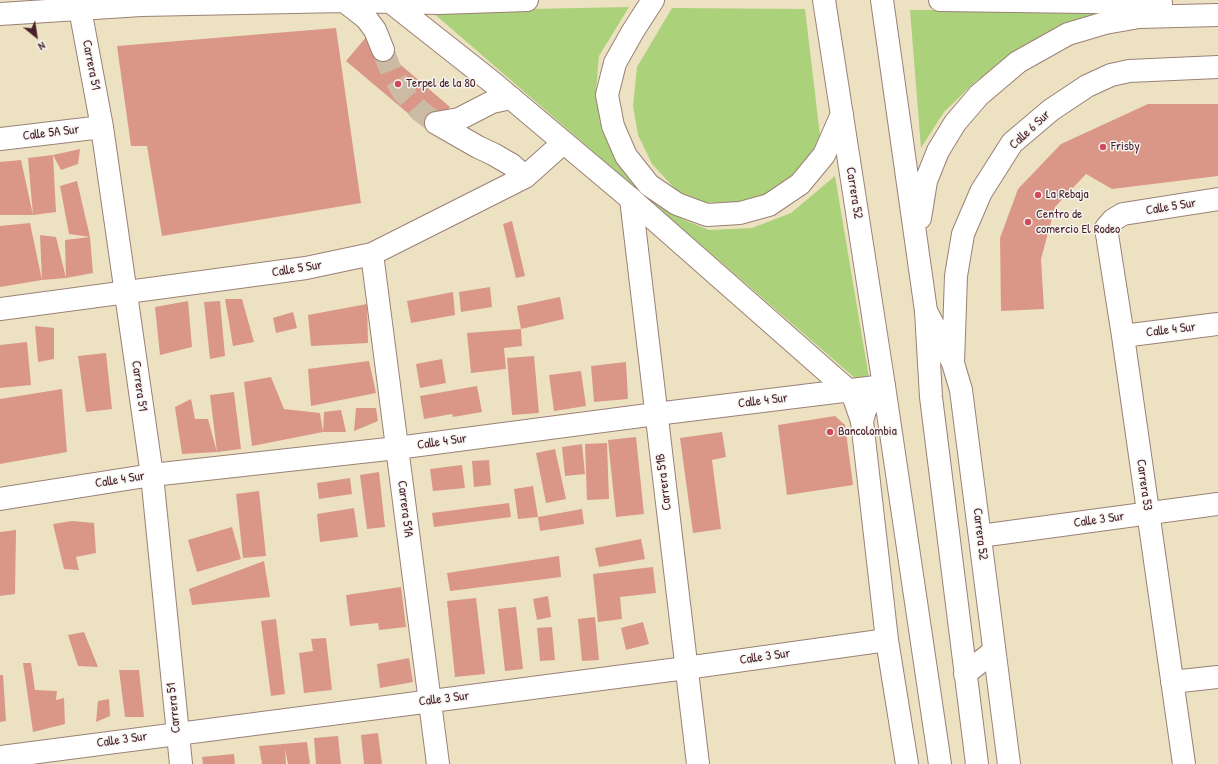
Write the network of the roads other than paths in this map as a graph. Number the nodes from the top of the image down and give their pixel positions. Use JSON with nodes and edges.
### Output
{"nodes":[{"id":1,"x":527,"y":0,"type":"edge"},
{"id":2,"x":653,"y":0,"type":"edge"},
{"id":3,"x":824,"y":0,"type":"edge"},
{"id":4,"x":882,"y":0,"type":"edge"},
{"id":5,"x":940,"y":0,"type":"edge"},
{"id":6,"x":1208,"y":0,"type":"edge"},
{"id":7,"x":344,"y":1,"type":"junction"},
{"id":8,"x":392,"y":3,"type":"junction"},
{"id":9,"x":80,"y":9,"type":"junction"},
{"id":10,"x":0,"y":14,"type":"edge"},
{"id":11,"x":1218,"y":15,"type":"edge"},
{"id":12,"x":383,"y":50,"type":"tunnel mouth"},
{"id":13,"x":1218,"y":67,"type":"edge"},
{"id":14,"x":511,"y":98,"type":"junction"},
{"id":15,"x":842,"y":114,"type":"junction"},
{"id":16,"x":102,"y":127,"type":"junction"},
{"id":17,"x":0,"y":139,"type":"edge"},
{"id":18,"x":564,"y":142,"type":"junction"},
{"id":19,"x":525,"y":177,"type":"junction"},
{"id":20,"x":631,"y":199,"type":"junction"},
{"id":21,"x":1218,"y":200,"type":"edge"},
{"id":22,"x":1123,"y":214,"type":"joint"},
{"id":23,"x":917,"y":243,"type":"junction"},
{"id":24,"x":372,"y":254,"type":"junction"},
{"id":25,"x":126,"y":292,"type":"junction"},
{"id":26,"x":0,"y":309,"type":"edge"},
{"id":27,"x":926,"y":311,"type":"junction"},
{"id":28,"x":1218,"y":324,"type":"edge"},
{"id":29,"x":1123,"y":336,"type":"junction"},
{"id":30,"x":953,"y":363,"type":"junction"},
{"id":31,"x":884,"y":386,"type":"junction"},
{"id":32,"x":849,"y":391,"type":"junction"},
{"id":33,"x":656,"y":414,"type":"junction"},
{"id":34,"x":862,"y":420,"type":"junction"},
{"id":35,"x":397,"y":448,"type":"junction"},
{"id":36,"x":152,"y":475,"type":"junction"},
{"id":37,"x":0,"y":499,"type":"edge"},
{"id":38,"x":1218,"y":504,"type":"edge"},
{"id":39,"x":1148,"y":513,"type":"junction"},
{"id":40,"x":980,"y":536,"type":"junction"},
{"id":41,"x":887,"y":640,"type":"junction"},
{"id":42,"x":994,"y":651,"type":"junction"},
{"id":43,"x":686,"y":668,"type":"junction"},
{"id":44,"x":965,"y":674,"type":"junction"},
{"id":45,"x":1218,"y":677,"type":"edge"},
{"id":46,"x":1172,"y":682,"type":"junction"},
{"id":47,"x":430,"y":701,"type":"junction"},
{"id":48,"x":177,"y":733,"type":"junction"},
{"id":49,"x":0,"y":757,"type":"edge"},
{"id":50,"x":181,"y":764,"type":"edge"},
{"id":51,"x":438,"y":764,"type":"edge"},
{"id":52,"x":698,"y":764,"type":"edge"},
{"id":53,"x":907,"y":764,"type":"edge"},
{"id":54,"x":940,"y":764,"type":"edge"},
{"id":55,"x":977,"y":764,"type":"edge"},
{"id":56,"x":1009,"y":764,"type":"edge"},
{"id":57,"x":1184,"y":764,"type":"edge"}],
"edges":[{"from":1,"to":8,"type":"street"},
{"from":2,"to":15,"type":"street"},
{"from":3,"to":15,"type":"street","name":"Carrera 52"},
{"from":4,"to":23,"type":"street","name":"Carrera 52"},
{"from":5,"to":6,"type":"street"},
{"from":7,"to":8,"type":"street"},
{"from":7,"to":9,"type":"street"},
{"from":7,"to":12,"type":"street"},
{"from":8,"to":14,"type":"street"},
{"from":9,"to":10,"type":"street"},
{"from":9,"to":16,"type":"street","name":"Carrera 51"},
{"from":11,"to":23,"type":"street"},
{"from":13,"to":30,"type":"street","name":"Calle 6 Sur"},
{"from":14,"to":18,"type":"street"},
{"from":14,"to":19,"type":"street"},
{"from":15,"to":31,"type":"street","name":"Carrera 52"},
{"from":16,"to":17,"type":"street","name":"Calle 5A Sur"},
{"from":16,"to":25,"type":"street","name":"Carrera 51"},
{"from":18,"to":19,"type":"street","name":"Calle 5 Sur"},
{"from":18,"to":20,"type":"street"},
{"from":19,"to":24,"type":"street","name":"Calle 5 Sur"},
{"from":20,"to":32,"type":"street"},
{"from":20,"to":33,"type":"street","name":"Carrera 51B"},
{"from":21,"to":22,"type":"street","name":"Calle 5 Sur"},
{"from":22,"to":29,"type":"street","name":"Carrera 53"},
{"from":23,"to":27,"type":"street","name":"Carrera 52"},
{"from":24,"to":25,"type":"street","name":"Calle 5 Sur"},
{"from":24,"to":35,"type":"street","name":"Carrera 51A"},
{"from":25,"to":26,"type":"street","name":"Calle 5 Sur"},
{"from":25,"to":36,"type":"street","name":"Carrera 51"},
{"from":27,"to":30,"type":"street","name":"Carrera 52"},
{"from":27,"to":44,"type":"street","name":"Carrera 52"},
{"from":28,"to":29,"type":"street","name":"Calle 4 Sur"},
{"from":29,"to":39,"type":"street","name":"Carrera 53"},
{"from":30,"to":40,"type":"street","name":"Carrera 52"},
{"from":31,"to":32,"type":"street","name":"Calle 4 Sur"},
{"from":31,"to":34,"type":"street"},
{"from":31,"to":54,"type":"street","name":"Carrera 52"},
{"from":32,"to":33,"type":"street","name":"Calle 4 Sur"},
{"from":32,"to":34,"type":"street"},
{"from":33,"to":35,"type":"street","name":"Calle 4 Sur"},
{"from":33,"to":43,"type":"street","name":"Carrera 51B"},
{"from":34,"to":41,"type":"street"},
{"from":35,"to":36,"type":"street","name":"Calle 4 Sur"},
{"from":35,"to":47,"type":"street","name":"Carrera 51A"},
{"from":36,"to":37,"type":"street","name":"Calle 4 Sur"},
{"from":36,"to":48,"type":"street","name":"Carrera 51"},
{"from":38,"to":39,"type":"street","name":"Calle 3 Sur"},
{"from":39,"to":40,"type":"street","name":"Calle 3 Sur"},
{"from":39,"to":46,"type":"street","name":"Carrera 53"},
{"from":40,"to":42,"type":"street","name":"Carrera 52"},
{"from":41,"to":43,"type":"street","name":"Calle 3 Sur"},
{"from":41,"to":53,"type":"street"},
{"from":42,"to":44,"type":"street"},
{"from":42,"to":56,"type":"street","name":"Carrera 52"},
{"from":43,"to":47,"type":"street","name":"Calle 3 Sur"},
{"from":43,"to":52,"type":"street","name":"Carrera 51B"},
{"from":44,"to":55,"type":"street","name":"Carrera 52"},
{"from":45,"to":46,"type":"street"},
{"from":46,"to":57,"type":"street","name":"Carrera 53"},
{"from":47,"to":48,"type":"street","name":"Calle 3 Sur"},
{"from":47,"to":51,"type":"street","name":"Carrera 51A"},
{"from":48,"to":49,"type":"street","name":"Calle 3 Sur"},
{"from":48,"to":50,"type":"street","name":"Carrera 51"}]}
